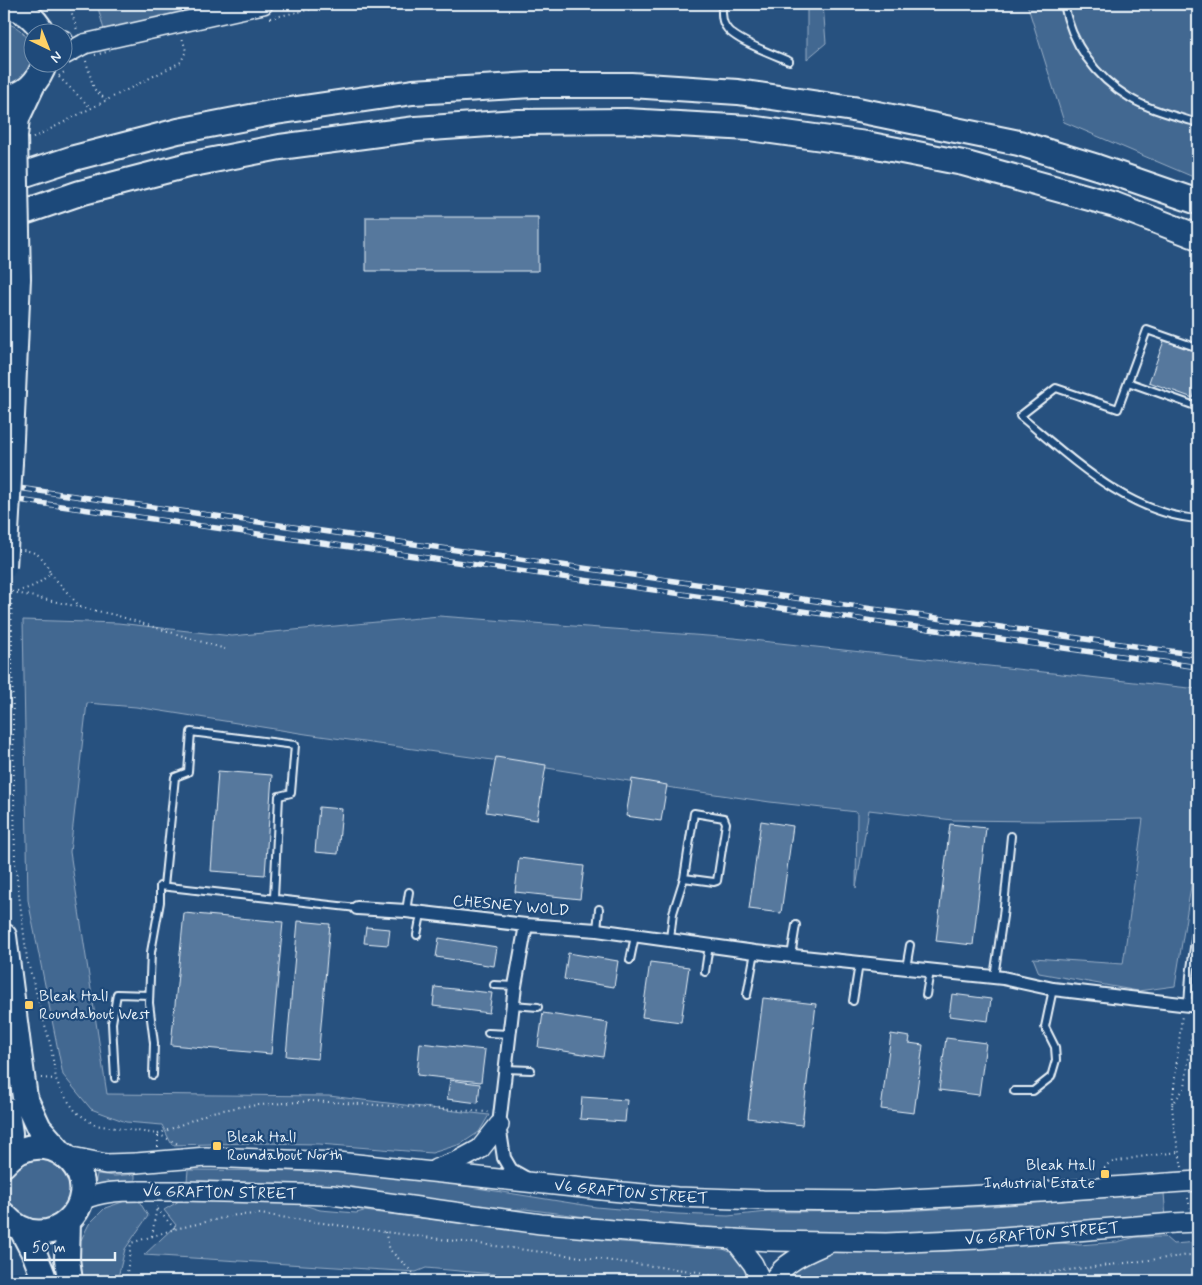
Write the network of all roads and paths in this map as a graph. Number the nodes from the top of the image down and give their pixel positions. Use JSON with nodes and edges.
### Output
{"nodes":[{"id":1,"x":263,"y":4,"type":"edge"},
{"id":2,"x":722,"y":4,"type":"edge"},
{"id":3,"x":1064,"y":4,"type":"edge"},
{"id":4,"x":14,"y":6,"type":"edge"},
{"id":5,"x":34,"y":22,"type":"edge"},
{"id":6,"x":182,"y":37,"type":"dead end"},
{"id":7,"x":72,"y":49,"type":"edge"},
{"id":8,"x":789,"y":61,"type":"dead end"},
{"id":9,"x":39,"y":72,"type":"edge"},
{"id":10,"x":45,"y":72,"type":"edge"},
{"id":11,"x":64,"y":72,"type":"edge"},
{"id":12,"x":4,"y":98,"type":"edge"},
{"id":13,"x":91,"y":108,"type":"junction"},
{"id":14,"x":1198,"y":123,"type":"edge"},
{"id":15,"x":22,"y":138,"type":"junction"},
{"id":16,"x":4,"y":180,"type":"edge"},
{"id":17,"x":1198,"y":202,"type":"edge"},
{"id":18,"x":4,"y":219,"type":"edge"},
{"id":19,"x":1198,"y":237,"type":"edge"},
{"id":20,"x":1198,"y":348,"type":"edge"},
{"id":21,"x":1128,"y":382,"type":"junction"},
{"id":22,"x":1198,"y":407,"type":"edge"},
{"id":23,"x":1198,"y":519,"type":"edge"},
{"id":24,"x":11,"y":566,"type":"edge"},
{"id":25,"x":50,"y":573,"type":"junction"},
{"id":26,"x":11,"y":592,"type":"junction"},
{"id":27,"x":81,"y":608,"type":"junction"},
{"id":28,"x":225,"y":649,"type":"dead end"},
{"id":29,"x":1011,"y":836,"type":"dead end"},
{"id":30,"x":684,"y":878,"type":"junction"},
{"id":31,"x":164,"y":886,"type":"junction"},
{"id":32,"x":408,"y":892,"type":"dead end"},
{"id":33,"x":274,"y":898,"type":"junction"},
{"id":34,"x":357,"y":908,"type":"joint"},
{"id":35,"x":599,"y":910,"type":"dead end"},
{"id":36,"x":406,"y":911,"type":"junction"},
{"id":37,"x":421,"y":914,"type":"junction"},
{"id":38,"x":1198,"y":919,"type":"edge"},
{"id":39,"x":526,"y":925,"type":"junction"},
{"id":40,"x":796,"y":925,"type":"dead end"},
{"id":41,"x":597,"y":930,"type":"junction"},
{"id":42,"x":417,"y":935,"type":"dead end"},
{"id":43,"x":4,"y":936,"type":"edge"},
{"id":44,"x":635,"y":936,"type":"junction"},
{"id":45,"x":670,"y":939,"type":"junction"},
{"id":46,"x":709,"y":945,"type":"junction"},
{"id":47,"x":910,"y":946,"type":"dead end"},
{"id":48,"x":755,"y":952,"type":"junction"},
{"id":49,"x":791,"y":956,"type":"junction"},
{"id":50,"x":630,"y":960,"type":"dead end"},
{"id":51,"x":859,"y":964,"type":"junction"},
{"id":52,"x":906,"y":968,"type":"junction"},
{"id":53,"x":930,"y":971,"type":"junction"},
{"id":54,"x":706,"y":972,"type":"dead end"},
{"id":55,"x":994,"y":977,"type":"junction"},
{"id":56,"x":494,"y":984,"type":"dead end"},
{"id":57,"x":515,"y":986,"type":"junction"},
{"id":58,"x":1053,"y":989,"type":"junction"},
{"id":59,"x":149,"y":995,"type":"junction"},
{"id":60,"x":747,"y":995,"type":"dead end"},
{"id":61,"x":926,"y":995,"type":"dead end"},
{"id":62,"x":853,"y":1001,"type":"dead end"},
{"id":63,"x":513,"y":1005,"type":"junction"},
{"id":64,"x":1191,"y":1005,"type":"edge"},
{"id":65,"x":538,"y":1007,"type":"dead end"},
{"id":66,"x":488,"y":1033,"type":"dead end"},
{"id":67,"x":509,"y":1034,"type":"junction"},
{"id":68,"x":506,"y":1069,"type":"junction"},
{"id":69,"x":531,"y":1070,"type":"dead end"},
{"id":70,"x":153,"y":1075,"type":"dead end"},
{"id":71,"x":116,"y":1078,"type":"dead end"},
{"id":72,"x":1014,"y":1091,"type":"dead end"},
{"id":73,"x":11,"y":1098,"type":"edge"},
{"id":74,"x":1172,"y":1105,"type":"junction"},
{"id":75,"x":500,"y":1119,"type":"junction"},
{"id":76,"x":1178,"y":1152,"type":"junction"},
{"id":77,"x":64,"y":1154,"type":"junction"},
{"id":78,"x":6,"y":1161,"type":"edge"},
{"id":79,"x":430,"y":1170,"type":"junction"},
{"id":80,"x":1182,"y":1170,"type":"dead end"},
{"id":81,"x":1098,"y":1175,"type":"dead end"},
{"id":82,"x":1198,"y":1181,"type":"edge"},
{"id":83,"x":532,"y":1182,"type":"junction"},
{"id":84,"x":1188,"y":1198,"type":"dead end"},
{"id":85,"x":81,"y":1200,"type":"junction"},
{"id":86,"x":68,"y":1221,"type":"junction"},
{"id":87,"x":10,"y":1222,"type":"edge"},
{"id":88,"x":1195,"y":1222,"type":"edge"},
{"id":89,"x":175,"y":1229,"type":"junction"},
{"id":90,"x":385,"y":1232,"type":"junction"},
{"id":91,"x":152,"y":1236,"type":"junction"},
{"id":92,"x":734,"y":1239,"type":"junction"},
{"id":93,"x":832,"y":1242,"type":"junction"},
{"id":94,"x":1198,"y":1245,"type":"edge"},
{"id":95,"x":1198,"y":1254,"type":"edge"},
{"id":96,"x":1005,"y":1280,"type":"edge"},
{"id":97,"x":44,"y":1281,"type":"edge"},
{"id":98,"x":70,"y":1281,"type":"edge"},
{"id":99,"x":126,"y":1281,"type":"edge"},
{"id":100,"x":421,"y":1281,"type":"edge"},
{"id":101,"x":728,"y":1281,"type":"edge"},
{"id":102,"x":760,"y":1281,"type":"edge"},
{"id":103,"x":773,"y":1281,"type":"edge"},
{"id":104,"x":876,"y":1281,"type":"edge"}],
"edges":[{"from":1,"to":7,"type":"street","bridge":true},
{"from":2,"to":8,"type":"lane"},
{"from":3,"to":14,"type":"lane"},
{"from":4,"to":5,"type":"highway"},
{"from":6,"to":13,"type":"path"},
{"from":9,"to":12,"type":"highway"},
{"from":10,"to":15,"type":"highway"},
{"from":11,"to":13,"type":"path"},
{"from":13,"to":15,"type":"path"},
{"from":15,"to":24,"type":"highway","bridge":true},
{"from":16,"to":17,"type":"highway"},
{"from":18,"to":19,"type":"highway"},
{"from":20,"to":21,"type":"lane"},
{"from":21,"to":22,"type":"lane"},
{"from":21,"to":23,"type":"lane"},
{"from":24,"to":25,"type":"path"},
{"from":24,"to":26,"type":"path"},
{"from":25,"to":26,"type":"path"},
{"from":25,"to":27,"type":"path"},
{"from":26,"to":27,"type":"path"},
{"from":26,"to":75,"type":"path"},
{"from":27,"to":28,"type":"path"},
{"from":29,"to":55,"type":"lane"},
{"from":30,"to":30,"type":"lane"},
{"from":30,"to":45,"type":"lane"},
{"from":31,"to":33,"type":"lane"},
{"from":31,"to":33,"type":"lane"},
{"from":31,"to":59,"type":"lane"},
{"from":32,"to":36,"type":"lane"},
{"from":33,"to":34,"type":"lane"},
{"from":34,"to":36,"type":"street","name":"CHESNEY WOLD"},
{"from":35,"to":41,"type":"lane"},
{"from":36,"to":37,"type":"street","name":"CHESNEY WOLD"},
{"from":37,"to":39,"type":"street","name":"CHESNEY WOLD"},
{"from":37,"to":42,"type":"lane"},
{"from":38,"to":64,"type":"lane"},
{"from":39,"to":41,"type":"street","name":"CHESNEY WOLD"},
{"from":39,"to":57,"type":"street"},
{"from":40,"to":49,"type":"lane"},
{"from":41,"to":44,"type":"street","name":"CHESNEY WOLD"},
{"from":43,"to":73,"type":"highway","bridge":true},
{"from":44,"to":45,"type":"street","name":"CHESNEY WOLD"},
{"from":44,"to":50,"type":"lane"},
{"from":45,"to":46,"type":"street","name":"CHESNEY WOLD"},
{"from":46,"to":48,"type":"street","name":"CHESNEY WOLD"},
{"from":46,"to":54,"type":"lane"},
{"from":47,"to":52,"type":"lane"},
{"from":48,"to":49,"type":"street","name":"CHESNEY WOLD"},
{"from":48,"to":60,"type":"lane"},
{"from":49,"to":51,"type":"street","name":"CHESNEY WOLD"},
{"from":51,"to":52,"type":"street","name":"CHESNEY WOLD"},
{"from":51,"to":62,"type":"lane"},
{"from":52,"to":53,"type":"street","name":"CHESNEY WOLD"},
{"from":53,"to":55,"type":"street","name":"CHESNEY WOLD"},
{"from":53,"to":61,"type":"lane"},
{"from":55,"to":58,"type":"street","name":"CHESNEY WOLD"},
{"from":56,"to":57,"type":"lane"},
{"from":57,"to":63,"type":"street"},
{"from":58,"to":64,"type":"street","name":"CHESNEY WOLD"},
{"from":58,"to":72,"type":"lane"},
{"from":59,"to":70,"type":"lane"},
{"from":59,"to":71,"type":"lane"},
{"from":63,"to":65,"type":"lane"},
{"from":63,"to":67,"type":"street"},
{"from":64,"to":74,"type":"path"},
{"from":64,"to":74,"type":"path"},
{"from":66,"to":67,"type":"lane"},
{"from":67,"to":68,"type":"street"},
{"from":68,"to":69,"type":"lane"},
{"from":68,"to":75,"type":"street"},
{"from":73,"to":77,"type":"highway"},
{"from":73,"to":78,"type":"highway"},
{"from":74,"to":76,"type":"path"},
{"from":75,"to":79,"type":"street"},
{"from":75,"to":83,"type":"street"},
{"from":76,"to":80,"type":"path"},
{"from":76,"to":81,"type":"path"},
{"from":77,"to":78,"type":"highway"},
{"from":77,"to":79,"type":"street","name":"V6 GRAFTON STREET","bridge":true},
{"from":77,"to":85,"type":"highway"},
{"from":79,"to":83,"type":"street","name":"V6 GRAFTON STREET"},
{"from":82,"to":83,"type":"street","name":"V6 GRAFTON STREET","bridge":true},
{"from":84,"to":88,"type":"path"},
{"from":85,"to":86,"type":"highway"},
{"from":85,"to":92,"type":"street","name":"V6 GRAFTON STREET","bridge":true},
{"from":86,"to":87,"type":"highway"},
{"from":86,"to":98,"type":"highway"},
{"from":87,"to":97,"type":"highway"},
{"from":88,"to":93,"type":"street","name":"V6 GRAFTON STREET","bridge":true},
{"from":88,"to":94,"type":"path"},
{"from":89,"to":90,"type":"path"},
{"from":89,"to":91,"type":"path"},
{"from":89,"to":91,"type":"path"},
{"from":90,"to":100,"type":"path"},
{"from":90,"to":101,"type":"path"},
{"from":91,"to":99,"type":"path"},
{"from":92,"to":93,"type":"street","name":"V6 GRAFTON STREET"},
{"from":92,"to":102,"type":"street"},
{"from":93,"to":103,"type":"street"},
{"from":95,"to":96,"type":"path"},
{"from":96,"to":104,"type":"path"}]}
